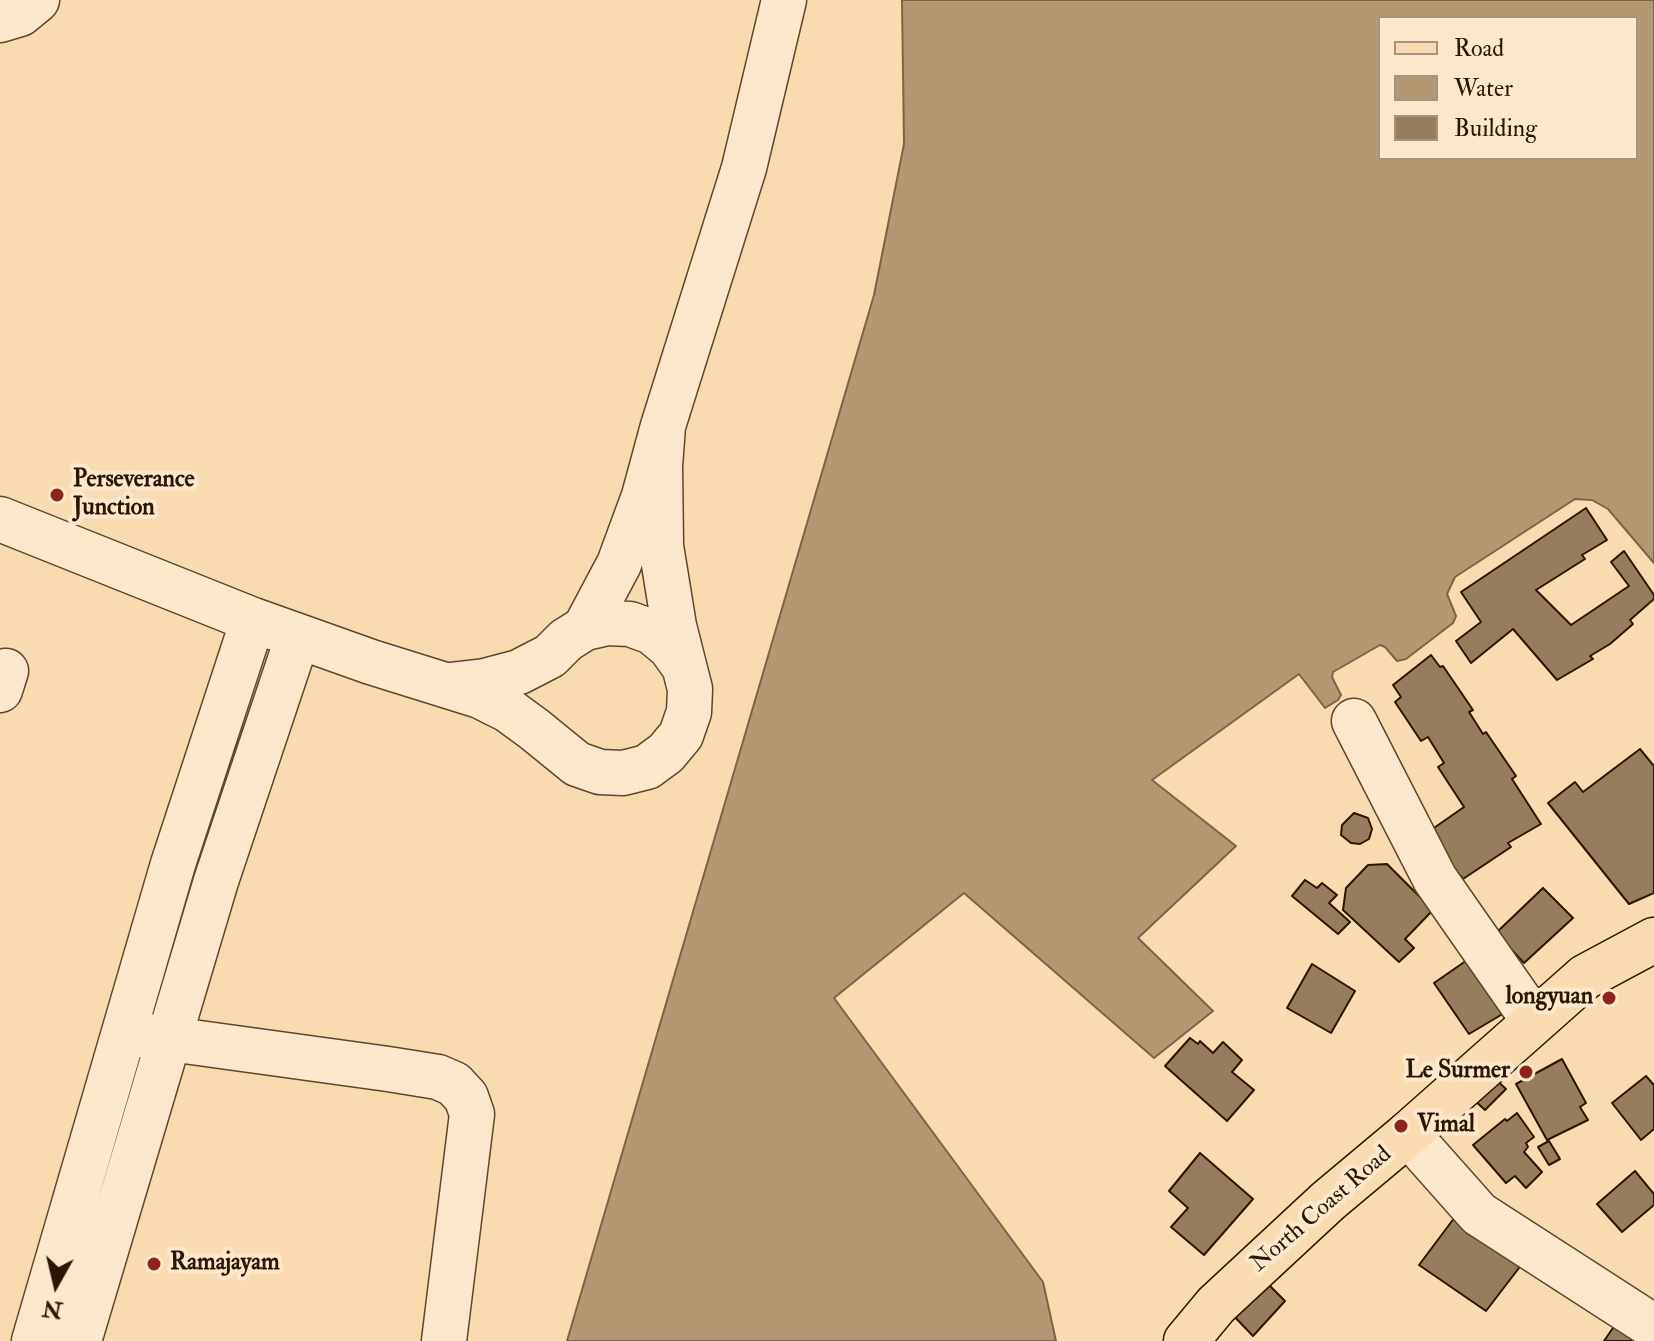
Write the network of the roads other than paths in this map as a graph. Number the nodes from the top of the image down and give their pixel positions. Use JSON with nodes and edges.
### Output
{"nodes":[{"id":1,"x":37,"y":0,"type":"edge"},
{"id":2,"x":784,"y":0,"type":"edge"},
{"id":3,"x":0,"y":20,"type":"edge"},
{"id":4,"x":663,"y":426,"type":"junction"},
{"id":5,"x":0,"y":519,"type":"edge"},
{"id":6,"x":253,"y":620,"type":"junction"},
{"id":7,"x":585,"y":628,"type":"junction"},
{"id":8,"x":298,"y":636,"type":"junction"},
{"id":9,"x":550,"y":656,"type":"junction"},
{"id":10,"x":683,"y":665,"type":"junction"},
{"id":11,"x":450,"y":685,"type":"junction"},
{"id":12,"x":1354,"y":721,"type":"dead end"},
{"id":13,"x":558,"y":750,"type":"junction"},
{"id":14,"x":1654,"y":940,"type":"edge"},
{"id":15,"x":1534,"y":1021,"type":"junction"},
{"id":16,"x":123,"y":1032,"type":"junction"},
{"id":17,"x":168,"y":1038,"type":"junction"},
{"id":18,"x":1408,"y":1134,"type":"junction"},
{"id":19,"x":1654,"y":1327,"type":"edge"},
{"id":20,"x":34,"y":1341,"type":"edge"},
{"id":21,"x":79,"y":1341,"type":"edge"},
{"id":22,"x":444,"y":1341,"type":"edge"},
{"id":23,"x":1186,"y":1341,"type":"edge"}],
"edges":[{"from":1,"to":3,"type":"street"},
{"from":2,"to":4,"type":"street"},
{"from":4,"to":7,"type":"street"},
{"from":4,"to":10,"type":"street"},
{"from":5,"to":6,"type":"street"},
{"from":6,"to":8,"type":"street"},
{"from":6,"to":16,"type":"street"},
{"from":7,"to":9,"type":"street"},
{"from":7,"to":10,"type":"street"},
{"from":8,"to":11,"type":"street"},
{"from":8,"to":17,"type":"street"},
{"from":9,"to":11,"type":"street"},
{"from":9,"to":13,"type":"street"},
{"from":10,"to":13,"type":"street"},
{"from":11,"to":13,"type":"street"},
{"from":12,"to":15,"type":"street"},
{"from":14,"to":15,"type":"main road","name":"North Coast Road"},
{"from":15,"to":18,"type":"main road","name":"North Coast Road"},
{"from":16,"to":17,"type":"street"},
{"from":16,"to":20,"type":"street"},
{"from":17,"to":21,"type":"street"},
{"from":17,"to":22,"type":"street"},
{"from":18,"to":19,"type":"street"},
{"from":18,"to":23,"type":"main road","name":"North Coast Road"}]}
